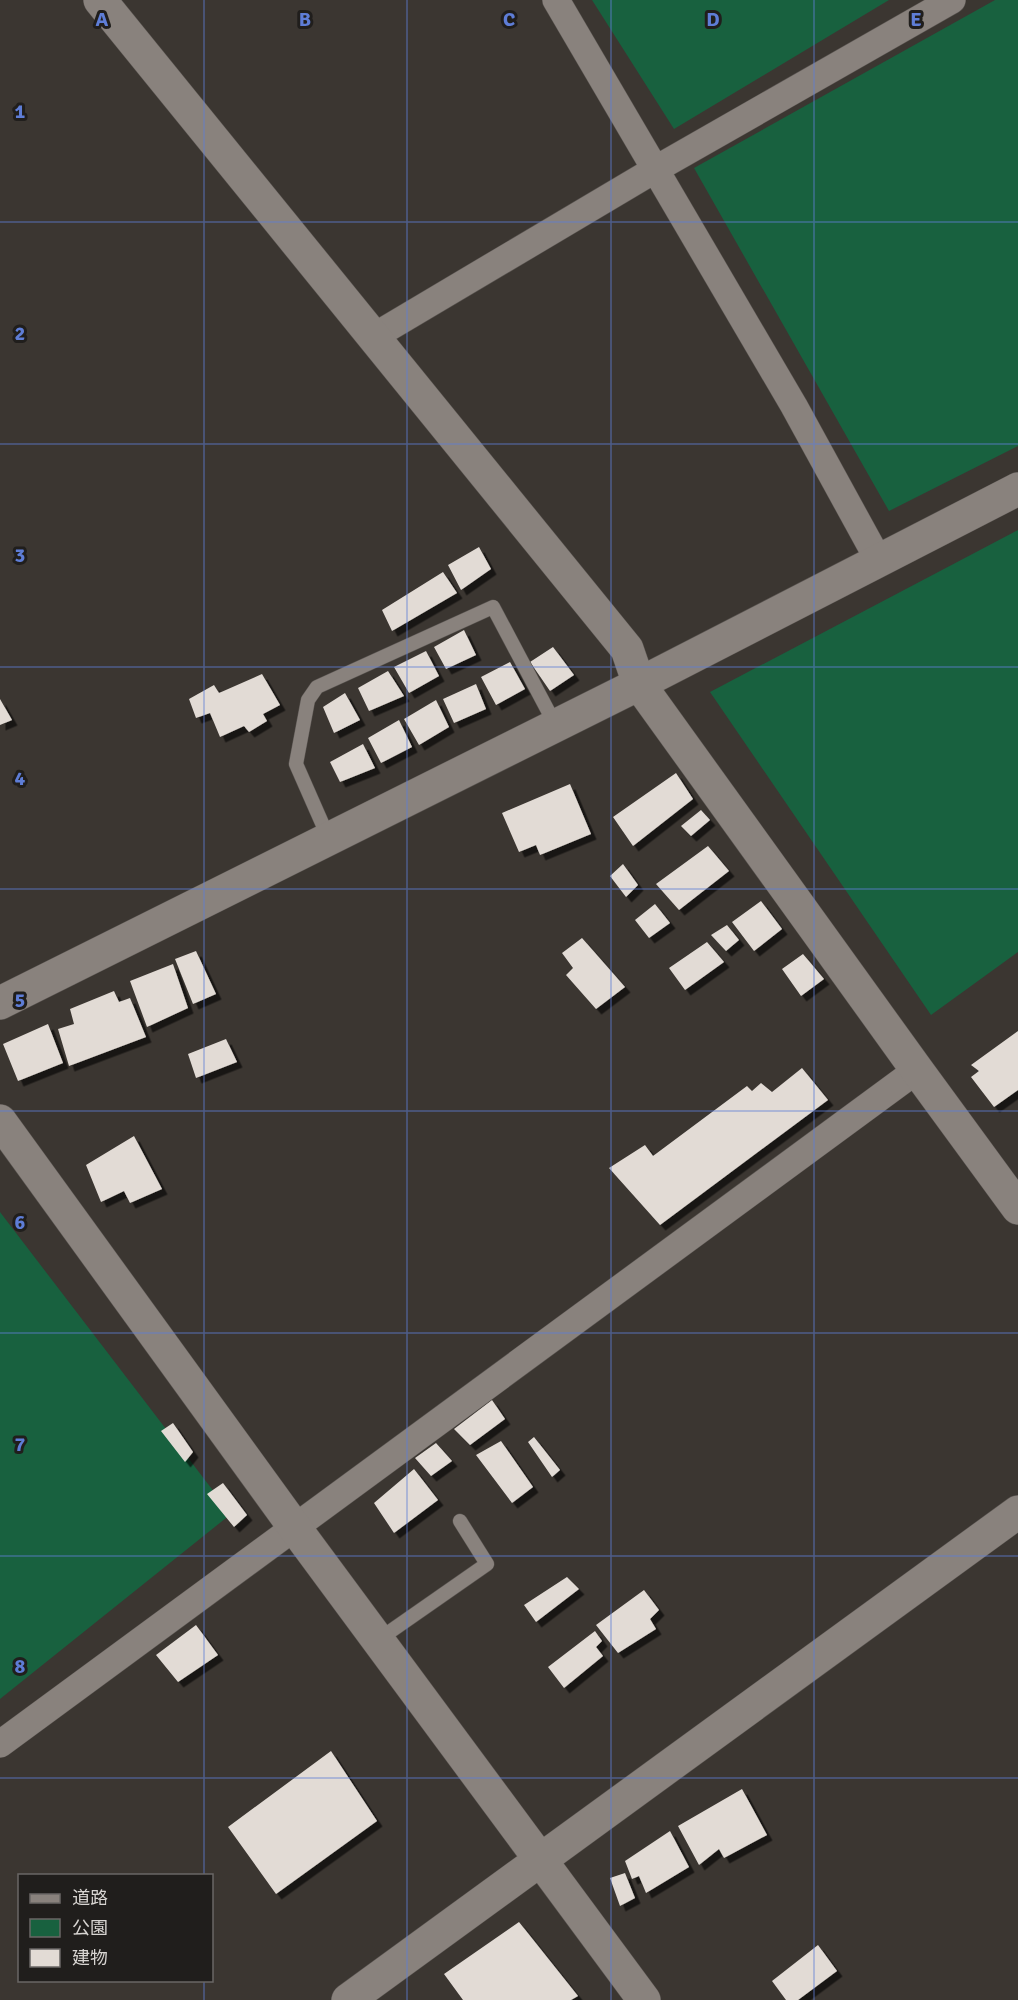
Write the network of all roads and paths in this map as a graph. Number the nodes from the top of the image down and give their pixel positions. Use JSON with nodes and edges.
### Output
{"nodes":[{"id":1,"x":100,"y":0,"type":"edge"},
{"id":2,"x":556,"y":0,"type":"edge"},
{"id":3,"x":952,"y":0,"type":"edge"},
{"id":4,"x":656,"y":169,"type":"junction"},
{"id":5,"x":373,"y":338,"type":"junction"},
{"id":6,"x":1018,"y":489,"type":"edge"},
{"id":7,"x":879,"y":561,"type":"junction"},
{"id":8,"x":639,"y":684,"type":"junction"},
{"id":9,"x":556,"y":726,"type":"junction"},
{"id":10,"x":329,"y":838,"type":"junction"},
{"id":11,"x":0,"y":1003,"type":"edge"},
{"id":12,"x":917,"y":1070,"type":"junction"},
{"id":13,"x":0,"y":1121,"type":"edge"},
{"id":14,"x":1018,"y":1208,"type":"edge"},
{"id":15,"x":1018,"y":1512,"type":"edge"},
{"id":16,"x":460,"y":1521,"type":"dead end"},
{"id":17,"x":295,"y":1528,"type":"junction"},
{"id":18,"x":378,"y":1640,"type":"junction"},
{"id":19,"x":0,"y":1744,"type":"edge"},
{"id":20,"x":541,"y":1859,"type":"junction"},
{"id":21,"x":348,"y":2000,"type":"edge"},
{"id":22,"x":644,"y":2000,"type":"edge"}],
"edges":[{"from":1,"to":5,"type":"street"},
{"from":2,"to":4,"type":"street"},
{"from":3,"to":4,"type":"street"},
{"from":4,"to":5,"type":"street"},
{"from":4,"to":7,"type":"street"},
{"from":5,"to":8,"type":"street"},
{"from":6,"to":7,"type":"street"},
{"from":7,"to":8,"type":"street"},
{"from":8,"to":9,"type":"street"},
{"from":8,"to":12,"type":"street"},
{"from":9,"to":10,"type":"street"},
{"from":9,"to":10,"type":"lane"},
{"from":10,"to":11,"type":"street"},
{"from":12,"to":14,"type":"street"},
{"from":12,"to":17,"type":"street"},
{"from":13,"to":17,"type":"street"},
{"from":15,"to":20,"type":"street"},
{"from":16,"to":18,"type":"lane"},
{"from":17,"to":18,"type":"street"},
{"from":17,"to":19,"type":"street"},
{"from":18,"to":20,"type":"street"},
{"from":20,"to":21,"type":"street"},
{"from":20,"to":22,"type":"street"}]}
